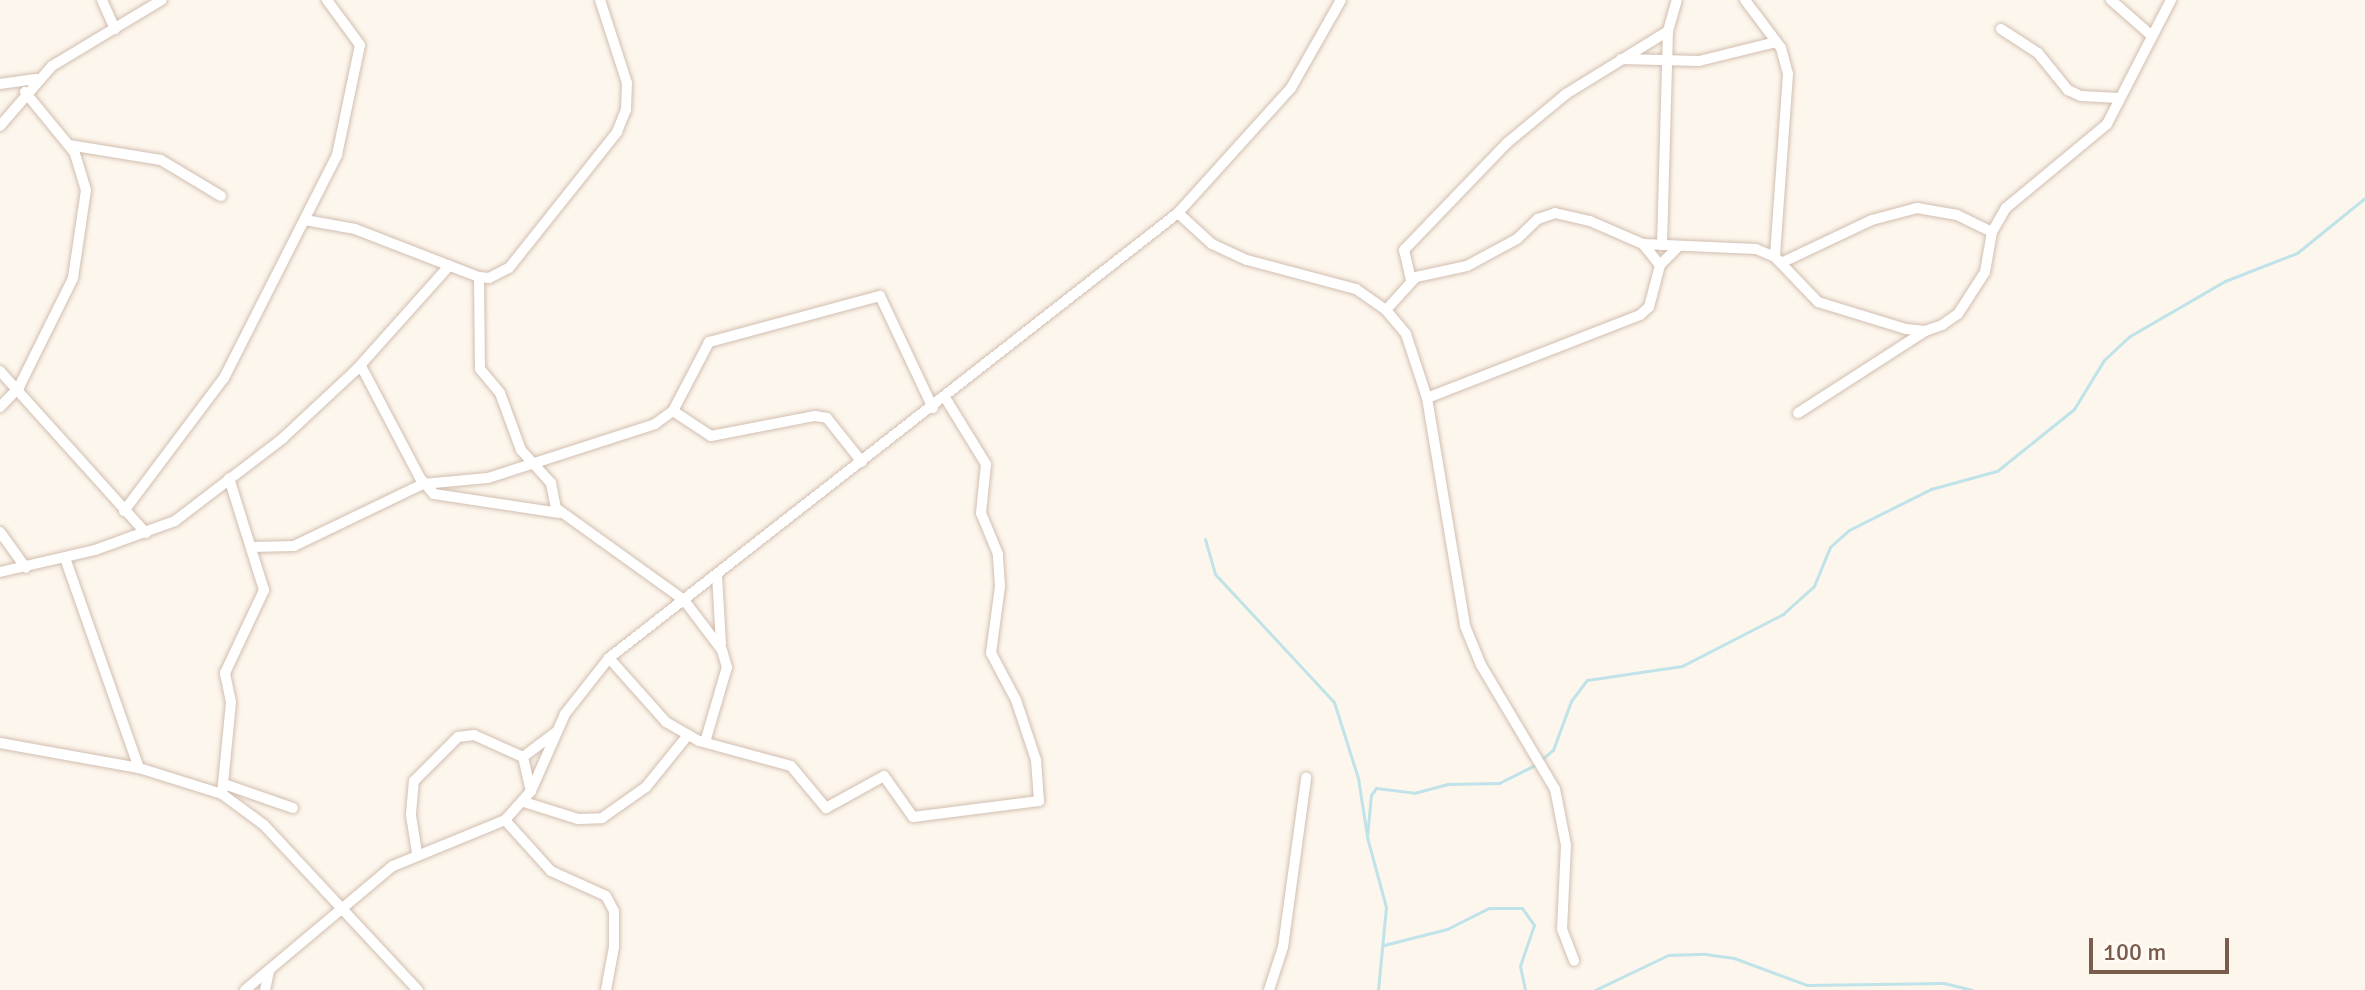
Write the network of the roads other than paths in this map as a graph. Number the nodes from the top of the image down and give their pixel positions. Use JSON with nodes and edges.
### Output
{"nodes":[{"id":1,"x":102,"y":0,"type":"edge"},
{"id":2,"x":162,"y":0,"type":"edge"},
{"id":3,"x":327,"y":0,"type":"edge"},
{"id":4,"x":600,"y":0,"type":"edge"},
{"id":5,"x":1351,"y":0,"type":"edge"},
{"id":6,"x":1677,"y":0,"type":"edge"},
{"id":7,"x":1745,"y":0,"type":"edge"},
{"id":8,"x":2111,"y":0,"type":"edge"},
{"id":9,"x":2171,"y":0,"type":"edge"},
{"id":10,"x":1339,"y":5,"type":"edge"},
{"id":11,"x":115,"y":29,"type":"junction"},
{"id":12,"x":2001,"y":29,"type":"dead end"},
{"id":13,"x":1668,"y":31,"type":"junction"},
{"id":14,"x":2151,"y":35,"type":"junction"},
{"id":15,"x":1776,"y":42,"type":"junction"},
{"id":16,"x":1619,"y":59,"type":"junction"},
{"id":17,"x":1669,"y":61,"type":"junction"},
{"id":18,"x":36,"y":79,"type":"junction"},
{"id":19,"x":0,"y":84,"type":"edge"},
{"id":20,"x":25,"y":92,"type":"junction"},
{"id":21,"x":2119,"y":98,"type":"junction"},
{"id":22,"x":0,"y":126,"type":"edge"},
{"id":23,"x":69,"y":145,"type":"junction"},
{"id":24,"x":221,"y":196,"type":"dead end"},
{"id":25,"x":1178,"y":213,"type":"junction"},
{"id":26,"x":305,"y":220,"type":"junction"},
{"id":27,"x":1992,"y":232,"type":"junction"},
{"id":28,"x":1643,"y":244,"type":"junction"},
{"id":29,"x":1662,"y":245,"type":"junction"},
{"id":30,"x":1678,"y":247,"type":"junction"},
{"id":31,"x":1778,"y":260,"type":"junction"},
{"id":32,"x":1660,"y":265,"type":"junction"},
{"id":33,"x":449,"y":266,"type":"junction"},
{"id":34,"x":479,"y":277,"type":"junction"},
{"id":35,"x":1411,"y":280,"type":"junction"},
{"id":36,"x":1386,"y":310,"type":"junction"},
{"id":37,"x":1925,"y":331,"type":"junction"},
{"id":38,"x":361,"y":366,"type":"junction"},
{"id":39,"x":0,"y":371,"type":"edge"},
{"id":40,"x":19,"y":387,"type":"junction"},
{"id":41,"x":1427,"y":398,"type":"junction"},
{"id":42,"x":946,"y":399,"type":"junction"},
{"id":43,"x":0,"y":407,"type":"edge"},
{"id":44,"x":933,"y":408,"type":"junction"},
{"id":45,"x":673,"y":411,"type":"junction"},
{"id":46,"x":1798,"y":413,"type":"dead end"},
{"id":47,"x":862,"y":462,"type":"junction"},
{"id":48,"x":532,"y":464,"type":"junction"},
{"id":49,"x":229,"y":478,"type":"junction"},
{"id":50,"x":423,"y":484,"type":"junction"},
{"id":51,"x":124,"y":511,"type":"junction"},
{"id":52,"x":560,"y":513,"type":"junction"},
{"id":53,"x":0,"y":532,"type":"edge"},
{"id":54,"x":146,"y":533,"type":"junction"},
{"id":55,"x":251,"y":547,"type":"junction"},
{"id":56,"x":65,"y":558,"type":"junction"},
{"id":57,"x":26,"y":568,"type":"junction"},
{"id":58,"x":0,"y":572,"type":"edge"},
{"id":59,"x":717,"y":575,"type":"junction"},
{"id":60,"x":684,"y":600,"type":"junction"},
{"id":61,"x":722,"y":650,"type":"junction"},
{"id":62,"x":609,"y":658,"type":"junction"},
{"id":63,"x":557,"y":730,"type":"junction"},
{"id":64,"x":688,"y":735,"type":"junction"},
{"id":65,"x":705,"y":742,"type":"junction"},
{"id":66,"x":0,"y":743,"type":"edge"},
{"id":67,"x":523,"y":757,"type":"junction"},
{"id":68,"x":139,"y":768,"type":"junction"},
{"id":69,"x":1306,"y":778,"type":"dead end"},
{"id":70,"x":223,"y":789,"type":"junction"},
{"id":71,"x":531,"y":791,"type":"junction"},
{"id":72,"x":524,"y":802,"type":"junction"},
{"id":73,"x":293,"y":808,"type":"dead end"},
{"id":74,"x":505,"y":820,"type":"junction"},
{"id":75,"x":417,"y":853,"type":"junction"},
{"id":76,"x":344,"y":906,"type":"junction"},
{"id":77,"x":1574,"y":961,"type":"dead end"},
{"id":78,"x":269,"y":971,"type":"junction"},
{"id":79,"x":245,"y":990,"type":"edge"},
{"id":80,"x":265,"y":990,"type":"edge"},
{"id":81,"x":418,"y":990,"type":"edge"},
{"id":82,"x":606,"y":990,"type":"edge"},
{"id":83,"x":1269,"y":990,"type":"edge"}],
"edges":[{"from":1,"to":11,"type":"street"},
{"from":2,"to":11,"type":"street"},
{"from":3,"to":26,"type":"street"},
{"from":4,"to":34,"type":"street"},
{"from":5,"to":10,"type":"street"},
{"from":6,"to":13,"type":"street"},
{"from":7,"to":15,"type":"street"},
{"from":8,"to":14,"type":"street"},
{"from":9,"to":14,"type":"street"},
{"from":10,"to":25,"type":"street"},
{"from":11,"to":18,"type":"street"},
{"from":12,"to":21,"type":"street"},
{"from":13,"to":16,"type":"street"},
{"from":13,"to":17,"type":"street"},
{"from":14,"to":21,"type":"street"},
{"from":15,"to":17,"type":"street"},
{"from":15,"to":31,"type":"street"},
{"from":16,"to":17,"type":"street"},
{"from":16,"to":35,"type":"street"},
{"from":17,"to":29,"type":"street"},
{"from":18,"to":19,"type":"street"},
{"from":18,"to":20,"type":"street"},
{"from":20,"to":22,"type":"street"},
{"from":20,"to":23,"type":"street"},
{"from":21,"to":27,"type":"street"},
{"from":23,"to":24,"type":"street"},
{"from":23,"to":40,"type":"street"},
{"from":25,"to":36,"type":"street"},
{"from":25,"to":42,"type":"street"},
{"from":26,"to":33,"type":"street"},
{"from":26,"to":51,"type":"street"},
{"from":27,"to":31,"type":"street"},
{"from":27,"to":37,"type":"street"},
{"from":28,"to":29,"type":"street"},
{"from":28,"to":32,"type":"street"},
{"from":28,"to":35,"type":"street"},
{"from":29,"to":30,"type":"street"},
{"from":30,"to":31,"type":"street"},
{"from":30,"to":32,"type":"street"},
{"from":31,"to":37,"type":"street"},
{"from":32,"to":41,"type":"street"},
{"from":33,"to":34,"type":"street"},
{"from":33,"to":38,"type":"street"},
{"from":34,"to":48,"type":"street"},
{"from":35,"to":36,"type":"street"},
{"from":36,"to":41,"type":"street"},
{"from":37,"to":46,"type":"street"},
{"from":38,"to":49,"type":"street"},
{"from":38,"to":50,"type":"street"},
{"from":39,"to":40,"type":"street"},
{"from":40,"to":43,"type":"street"},
{"from":40,"to":51,"type":"street"},
{"from":41,"to":77,"type":"street"},
{"from":42,"to":44,"type":"street"},
{"from":42,"to":65,"type":"street"},
{"from":44,"to":45,"type":"street"},
{"from":44,"to":47,"type":"street"},
{"from":45,"to":47,"type":"street"},
{"from":45,"to":48,"type":"street"},
{"from":47,"to":59,"type":"street"},
{"from":48,"to":50,"type":"street"},
{"from":48,"to":52,"type":"street"},
{"from":49,"to":54,"type":"street"},
{"from":49,"to":55,"type":"street"},
{"from":50,"to":52,"type":"street"},
{"from":50,"to":55,"type":"street"},
{"from":51,"to":54,"type":"street"},
{"from":52,"to":60,"type":"street"},
{"from":53,"to":57,"type":"street"},
{"from":54,"to":56,"type":"street"},
{"from":55,"to":70,"type":"street"},
{"from":56,"to":57,"type":"street"},
{"from":56,"to":68,"type":"street"},
{"from":57,"to":58,"type":"street"},
{"from":59,"to":60,"type":"street"},
{"from":59,"to":61,"type":"street"},
{"from":60,"to":61,"type":"street"},
{"from":60,"to":62,"type":"street"},
{"from":61,"to":65,"type":"street"},
{"from":62,"to":63,"type":"street"},
{"from":62,"to":64,"type":"street"},
{"from":63,"to":67,"type":"street"},
{"from":63,"to":71,"type":"street"},
{"from":64,"to":65,"type":"street"},
{"from":64,"to":72,"type":"street"},
{"from":66,"to":68,"type":"street"},
{"from":67,"to":71,"type":"street"},
{"from":67,"to":75,"type":"street"},
{"from":68,"to":70,"type":"street"},
{"from":69,"to":83,"type":"street"},
{"from":70,"to":73,"type":"street"},
{"from":70,"to":76,"type":"street"},
{"from":71,"to":72,"type":"street"},
{"from":72,"to":74,"type":"street"},
{"from":74,"to":75,"type":"street"},
{"from":74,"to":82,"type":"street"},
{"from":75,"to":76,"type":"street"},
{"from":76,"to":78,"type":"street"},
{"from":76,"to":81,"type":"street"},
{"from":78,"to":79,"type":"street"},
{"from":78,"to":80,"type":"street"}]}
